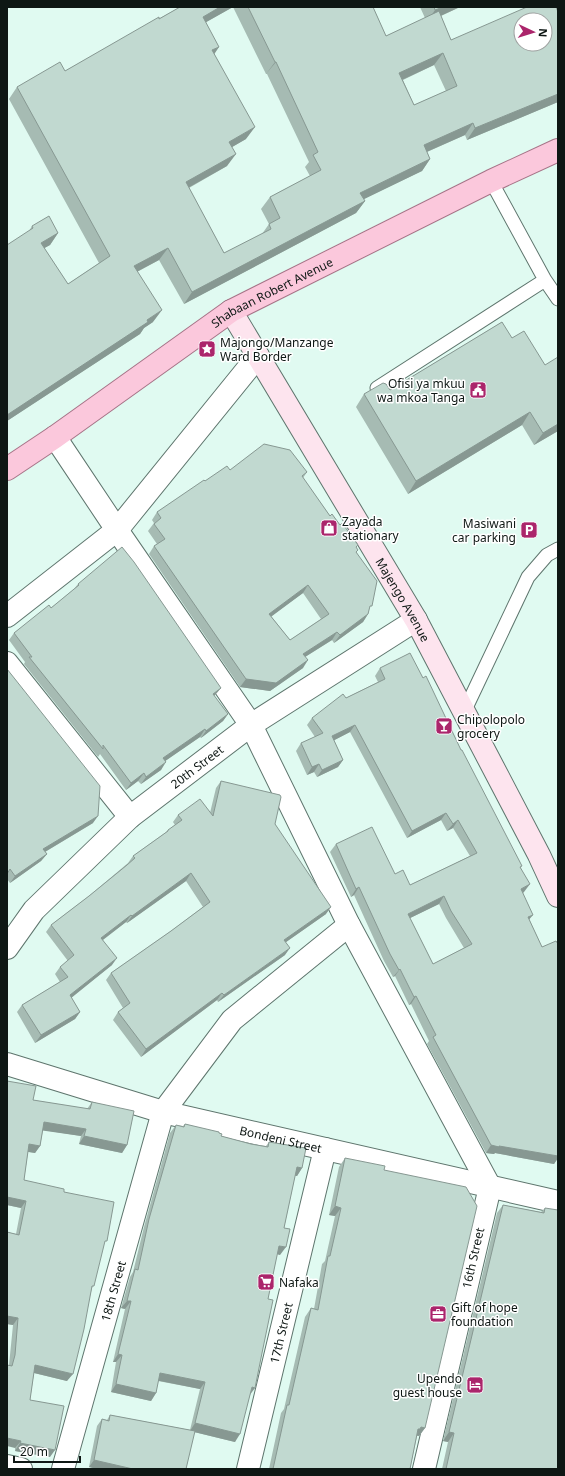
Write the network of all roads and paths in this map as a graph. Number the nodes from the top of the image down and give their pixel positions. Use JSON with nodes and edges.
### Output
{"nodes":[{"id":1,"x":558,"y":150,"type":"edge"},
{"id":2,"x":491,"y":181,"type":"junction"},
{"id":3,"x":545,"y":280,"type":"junction"},
{"id":4,"x":558,"y":299,"type":"edge"},
{"id":5,"x":231,"y":311,"type":"junction"},
{"id":6,"x":258,"y":356,"type":"junction"},
{"id":7,"x":377,"y":388,"type":"edge"},
{"id":8,"x":55,"y":437,"type":"junction"},
{"id":9,"x":7,"y":469,"type":"edge"},
{"id":10,"x":117,"y":530,"type":"junction"},
{"id":11,"x":558,"y":549,"type":"edge"},
{"id":12,"x":7,"y":616,"type":"edge"},
{"id":13,"x":416,"y":620,"type":"junction"},
{"id":14,"x":7,"y":663,"type":"edge"},
{"id":15,"x":464,"y":712,"type":"junction"},
{"id":16,"x":251,"y":725,"type":"junction"},
{"id":17,"x":130,"y":817,"type":"junction"},
{"id":18,"x":558,"y":896,"type":"edge"},
{"id":19,"x":350,"y":925,"type":"junction"},
{"id":20,"x":7,"y":948,"type":"edge"},
{"id":21,"x":7,"y":1064,"type":"edge"},
{"id":22,"x":163,"y":1112,"type":"junction"},
{"id":23,"x":325,"y":1149,"type":"junction"},
{"id":24,"x":490,"y":1187,"type":"junction"},
{"id":25,"x":558,"y":1202,"type":"edge"},
{"id":26,"x":7,"y":1466,"type":"edge"},
{"id":27,"x":21,"y":1469,"type":"edge"},
{"id":28,"x":63,"y":1469,"type":"edge"},
{"id":29,"x":248,"y":1469,"type":"edge"},
{"id":30,"x":424,"y":1469,"type":"edge"}],
"edges":[{"from":1,"to":2,"type":"main road","name":"Shabaan Robert Avenue"},
{"from":2,"to":3,"type":"lane"},
{"from":2,"to":5,"type":"main road","name":"Shabaan Robert Avenue"},
{"from":3,"to":4,"type":"lane"},
{"from":3,"to":7,"type":"lane"},
{"from":5,"to":6,"type":"street","name":"Majengo Avenue"},
{"from":5,"to":8,"type":"main road","name":"Shabaan Robert Avenue"},
{"from":6,"to":10,"type":"street"},
{"from":6,"to":13,"type":"street","name":"Majengo Avenue"},
{"from":8,"to":9,"type":"main road","name":"Shabaan Robert Avenue"},
{"from":8,"to":10,"type":"street"},
{"from":10,"to":12,"type":"street"},
{"from":10,"to":16,"type":"street"},
{"from":11,"to":15,"type":"lane"},
{"from":13,"to":15,"type":"street","name":"Majengo Avenue"},
{"from":13,"to":16,"type":"street","name":"20th Street"},
{"from":14,"to":17,"type":"street"},
{"from":15,"to":18,"type":"street","name":"Majengo Avenue"},
{"from":16,"to":17,"type":"street","name":"20th Street"},
{"from":16,"to":19,"type":"street"},
{"from":17,"to":20,"type":"street","name":"20th Street"},
{"from":19,"to":22,"type":"street"},
{"from":19,"to":24,"type":"street"},
{"from":21,"to":22,"type":"street","name":"Bondeni Street"},
{"from":22,"to":23,"type":"street","name":"Bondeni Street"},
{"from":22,"to":28,"type":"street","name":"18th Street"},
{"from":23,"to":24,"type":"street","name":"Bondeni Street"},
{"from":23,"to":29,"type":"street","name":"17th Street"},
{"from":24,"to":25,"type":"street","name":"Bondeni Street"},
{"from":24,"to":30,"type":"street","name":"16th Street"},
{"from":26,"to":27,"type":"street"}]}
